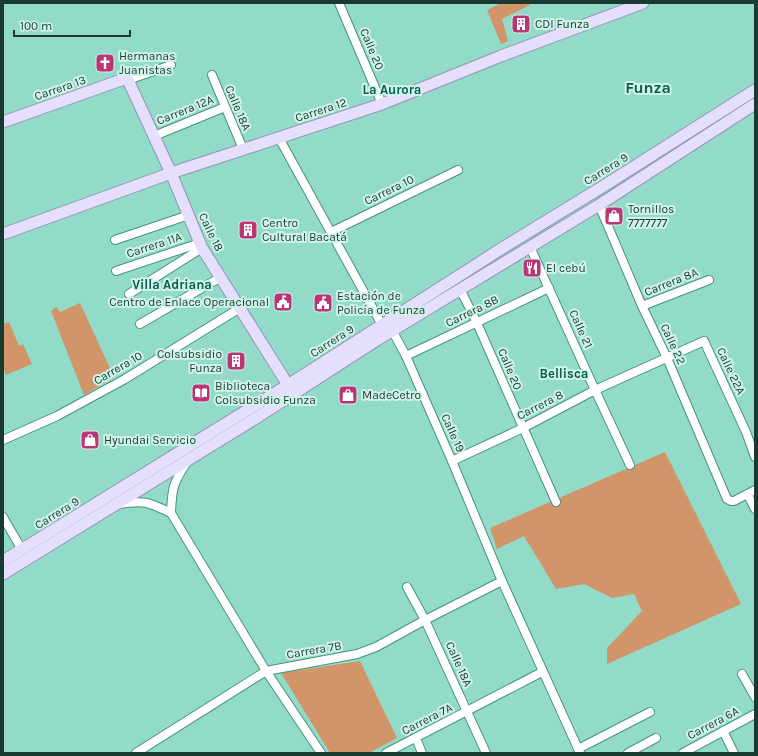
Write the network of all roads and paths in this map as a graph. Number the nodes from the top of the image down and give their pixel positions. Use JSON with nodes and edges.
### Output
{"nodes":[{"id":1,"x":339,"y":3,"type":"edge"},
{"id":2,"x":643,"y":3,"type":"edge"},
{"id":3,"x":171,"y":65,"type":"dead end"},
{"id":4,"x":212,"y":75,"type":"dead end"},
{"id":5,"x":128,"y":80,"type":"junction"},
{"id":6,"x":755,"y":90,"type":"edge"},
{"id":7,"x":382,"y":104,"type":"junction"},
{"id":8,"x":755,"y":104,"type":"edge"},
{"id":9,"x":225,"y":107,"type":"junction"},
{"id":10,"x":3,"y":122,"type":"edge"},
{"id":11,"x":154,"y":136,"type":"junction"},
{"id":12,"x":279,"y":138,"type":"junction"},
{"id":13,"x":243,"y":149,"type":"junction"},
{"id":14,"x":458,"y":170,"type":"dead end"},
{"id":15,"x":171,"y":173,"type":"junction"},
{"id":16,"x":599,"y":204,"type":"junction"},
{"id":17,"x":189,"y":215,"type":"junction"},
{"id":18,"x":331,"y":232,"type":"junction"},
{"id":19,"x":3,"y":234,"type":"edge"},
{"id":20,"x":115,"y":240,"type":"dead end"},
{"id":21,"x":201,"y":245,"type":"junction"},
{"id":22,"x":530,"y":247,"type":"junction"},
{"id":23,"x":116,"y":271,"type":"dead end"},
{"id":24,"x":221,"y":277,"type":"junction"},
{"id":25,"x":709,"y":280,"type":"dead end"},
{"id":26,"x":549,"y":288,"type":"junction"},
{"id":27,"x":460,"y":289,"type":"junction"},
{"id":28,"x":128,"y":294,"type":"dead end"},
{"id":29,"x":642,"y":306,"type":"junction"},
{"id":30,"x":240,"y":308,"type":"junction"},
{"id":31,"x":477,"y":323,"type":"junction"},
{"id":32,"x":140,"y":324,"type":"dead end"},
{"id":33,"x":382,"y":325,"type":"junction"},
{"id":34,"x":392,"y":330,"type":"junction"},
{"id":35,"x":704,"y":341,"type":"joint"},
{"id":36,"x":406,"y":356,"type":"junction"},
{"id":37,"x":667,"y":358,"type":"junction"},
{"id":38,"x":288,"y":385,"type":"junction"},
{"id":39,"x":595,"y":390,"type":"junction"},
{"id":40,"x":523,"y":428,"type":"junction"},
{"id":41,"x":3,"y":440,"type":"edge"},
{"id":42,"x":755,"y":456,"type":"edge"},
{"id":43,"x":188,"y":460,"type":"junction"},
{"id":44,"x":452,"y":460,"type":"junction"},
{"id":45,"x":630,"y":465,"type":"dead end"},
{"id":46,"x":751,"y":492,"type":"edge"},
{"id":47,"x":556,"y":502,"type":"dead end"},
{"id":48,"x":114,"y":505,"type":"junction"},
{"id":49,"x":755,"y":509,"type":"edge"},
{"id":50,"x":171,"y":513,"type":"junction"},
{"id":51,"x":3,"y":517,"type":"edge"},
{"id":52,"x":22,"y":550,"type":"junction"},
{"id":53,"x":3,"y":561,"type":"edge"},
{"id":54,"x":3,"y":574,"type":"edge"},
{"id":55,"x":502,"y":581,"type":"junction"},
{"id":56,"x":407,"y":587,"type":"dead end"},
{"id":57,"x":425,"y":620,"type":"junction"},
{"id":58,"x":266,"y":671,"type":"junction"},
{"id":59,"x":542,"y":672,"type":"junction"},
{"id":60,"x":742,"y":674,"type":"dead end"},
{"id":61,"x":755,"y":697,"type":"edge"},
{"id":62,"x":467,"y":712,"type":"junction"},
{"id":63,"x":650,"y":712,"type":"dead end"},
{"id":64,"x":755,"y":714,"type":"edge"},
{"id":65,"x":723,"y":731,"type":"junction"},
{"id":66,"x":416,"y":738,"type":"junction"},
{"id":67,"x":656,"y":738,"type":"dead end"},
{"id":68,"x":579,"y":751,"type":"edge"},
{"id":69,"x":136,"y":753,"type":"edge"},
{"id":70,"x":321,"y":753,"type":"edge"},
{"id":71,"x":386,"y":753,"type":"edge"},
{"id":72,"x":422,"y":753,"type":"edge"},
{"id":73,"x":486,"y":753,"type":"edge"},
{"id":74,"x":628,"y":753,"type":"edge"},
{"id":75,"x":683,"y":753,"type":"edge"},
{"id":76,"x":734,"y":753,"type":"edge"}],
"edges":[{"from":1,"to":7,"type":"street","name":"Calle 20"},
{"from":2,"to":7,"type":"main road","name":"Carrera 12"},
{"from":3,"to":5,"type":"street","name":"Carrera 13"},
{"from":4,"to":9,"type":"street","name":"Calle 18A"},
{"from":5,"to":10,"type":"main road","name":"Carrera 13"},
{"from":5,"to":11,"type":"main road","name":"Calle 18"},
{"from":6,"to":33,"type":"main road","name":"Carrera 9"},
{"from":7,"to":12,"type":"main road","name":"Carrera 12"},
{"from":8,"to":16,"type":"main road","name":"Carrera 9"},
{"from":9,"to":11,"type":"street","name":"Carrera 12A"},
{"from":9,"to":13,"type":"street","name":"Calle 18A"},
{"from":11,"to":15,"type":"main road","name":"Calle 18"},
{"from":12,"to":13,"type":"main road","name":"Carrera 12"},
{"from":12,"to":18,"type":"street"},
{"from":13,"to":15,"type":"main road","name":"Carrera 12"},
{"from":14,"to":18,"type":"street","name":"Carrera 10"},
{"from":15,"to":17,"type":"main road","name":"Calle 18"},
{"from":15,"to":19,"type":"main road","name":"Carrera 12"},
{"from":16,"to":22,"type":"main road","name":"Carrera 9"},
{"from":16,"to":29,"type":"street","name":"Calle 22"},
{"from":17,"to":20,"type":"street"},
{"from":17,"to":21,"type":"main road","name":"Calle 18"},
{"from":18,"to":33,"type":"street"},
{"from":21,"to":23,"type":"street","name":"Carrera 11A"},
{"from":21,"to":24,"type":"main road","name":"Calle 18"},
{"from":21,"to":28,"type":"street"},
{"from":22,"to":26,"type":"street","name":"Calle 21"},
{"from":22,"to":27,"type":"main road","name":"Carrera 9"},
{"from":24,"to":30,"type":"main road","name":"Calle 18"},
{"from":24,"to":32,"type":"street"},
{"from":25,"to":29,"type":"street","name":"Carrera 8A"},
{"from":26,"to":31,"type":"street","name":"Carrera 8B"},
{"from":26,"to":39,"type":"street","name":"Calle 21"},
{"from":27,"to":31,"type":"street","name":"Calle 20"},
{"from":27,"to":34,"type":"main road","name":"Carrera 9"},
{"from":29,"to":37,"type":"street","name":"Calle 22"},
{"from":30,"to":38,"type":"main road","name":"Calle 18"},
{"from":30,"to":41,"type":"street","name":"Carrera 10"},
{"from":31,"to":36,"type":"street","name":"Carrera 8B"},
{"from":31,"to":40,"type":"street","name":"Calle 20"},
{"from":33,"to":34,"type":"street"},
{"from":33,"to":38,"type":"main road","name":"Carrera 9"},
{"from":34,"to":36,"type":"street","name":"Calle 19"},
{"from":34,"to":43,"type":"main road","name":"Carrera 9"},
{"from":35,"to":37,"type":"street","name":"Carrera 8"},
{"from":35,"to":42,"type":"street","name":"Calle 22A"},
{"from":36,"to":44,"type":"street","name":"Calle 19"},
{"from":37,"to":39,"type":"street","name":"Carrera 8"},
{"from":37,"to":46,"type":"street","name":"Calle 22"},
{"from":38,"to":52,"type":"main road","name":"Carrera 9"},
{"from":39,"to":40,"type":"street","name":"Carrera 8"},
{"from":39,"to":45,"type":"street","name":"Calle 21"},
{"from":40,"to":44,"type":"street","name":"Carrera 8"},
{"from":40,"to":47,"type":"street","name":"Calle 20"},
{"from":43,"to":48,"type":"main road","name":"Carrera 9"},
{"from":43,"to":50,"type":"street"},
{"from":44,"to":55,"type":"street","name":"Calle 19"},
{"from":46,"to":49,"type":"street"},
{"from":48,"to":50,"type":"street"},
{"from":48,"to":54,"type":"main road","name":"Carrera 9"},
{"from":50,"to":58,"type":"street"},
{"from":51,"to":52,"type":"street"},
{"from":52,"to":53,"type":"main road","name":"Carrera 9"},
{"from":55,"to":57,"type":"street","name":"Carrera 7B"},
{"from":55,"to":59,"type":"street","name":"Calle 19"},
{"from":56,"to":57,"type":"street","name":"Calle 18A"},
{"from":57,"to":58,"type":"street","name":"Carrera 7B"},
{"from":57,"to":62,"type":"street","name":"Calle 18A"},
{"from":58,"to":69,"type":"street","name":"Carrera 7B"},
{"from":58,"to":70,"type":"street"},
{"from":59,"to":62,"type":"street","name":"Carrera 7A"},
{"from":59,"to":68,"type":"street","name":"Calle 19"},
{"from":60,"to":61,"type":"street"},
{"from":62,"to":66,"type":"street","name":"Carrera 7A"},
{"from":62,"to":73,"type":"street","name":"Calle 18A"},
{"from":63,"to":68,"type":"street"},
{"from":64,"to":65,"type":"street","name":"Carrera 6A"},
{"from":65,"to":75,"type":"street","name":"Carrera 6A"},
{"from":65,"to":76,"type":"street"},
{"from":66,"to":71,"type":"street","name":"Carrera 7A"},
{"from":66,"to":72,"type":"street"},
{"from":67,"to":74,"type":"street"}]}
